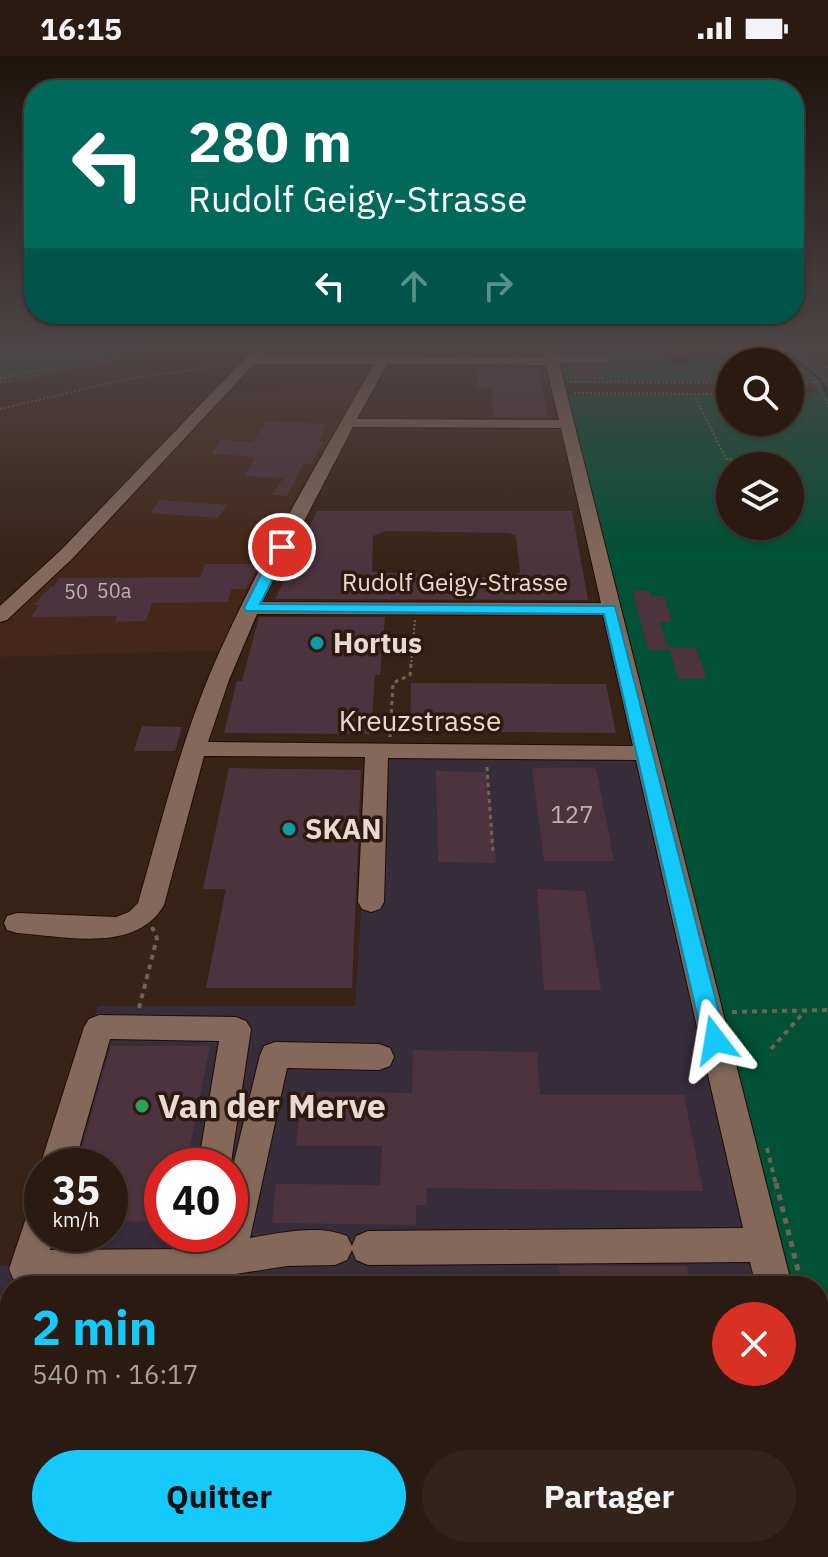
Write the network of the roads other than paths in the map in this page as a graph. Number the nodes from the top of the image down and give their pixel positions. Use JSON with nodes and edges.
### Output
{"nodes":[{"id":1,"x":194,"y":419,"type":"edge"},
{"id":2,"x":350,"y":419,"type":"edge"},
{"id":3,"x":565,"y":419,"type":"edge"},
{"id":4,"x":348,"y":423,"type":"junction"},
{"id":5,"x":566,"y":424,"type":"junction"},
{"id":6,"x":251,"y":608,"type":"junction"},
{"id":7,"x":610,"y":609,"type":"junction"},
{"id":8,"x":0,"y":616,"type":"edge"},
{"id":9,"x":194,"y":749,"type":"junction"},
{"id":10,"x":383,"y":750,"type":"junction"},
{"id":11,"x":645,"y":753,"type":"junction"},
{"id":12,"x":371,"y":902,"type":"dead end"},
{"id":13,"x":17,"y":923,"type":"dead end"},
{"id":14,"x":379,"y":1057,"type":"dead end"},
{"id":15,"x":62,"y":1148,"type":"edge"},
{"id":16,"x":218,"y":1148,"type":"edge"},
{"id":17,"x":764,"y":1245,"type":"junction"},
{"id":18,"x":32,"y":1252,"type":"edge"},
{"id":19,"x":202,"y":1262,"type":"edge"},
{"id":20,"x":772,"y":1276,"type":"edge"}],
"edges":[{"from":1,"to":8,"type":"street"},
{"from":2,"to":4,"type":"street"},
{"from":3,"to":5,"type":"street"},
{"from":4,"to":5,"type":"street"},
{"from":4,"to":6,"type":"street"},
{"from":5,"to":7,"type":"street"},
{"from":6,"to":7,"type":"street","name":"Rudolf Geigy-Strasse"},
{"from":6,"to":9,"type":"street"},
{"from":7,"to":11,"type":"street"},
{"from":9,"to":10,"type":"street","name":"Kreuzstrasse"},
{"from":9,"to":13,"type":"street"},
{"from":10,"to":11,"type":"street","name":"Kreuzstrasse"},
{"from":10,"to":12,"type":"street"},
{"from":11,"to":17,"type":"street"},
{"from":14,"to":19,"type":"street"},
{"from":15,"to":16,"type":"street"},
{"from":17,"to":19,"type":"street"},
{"from":17,"to":20,"type":"street"},
{"from":18,"to":19,"type":"street"}]}
